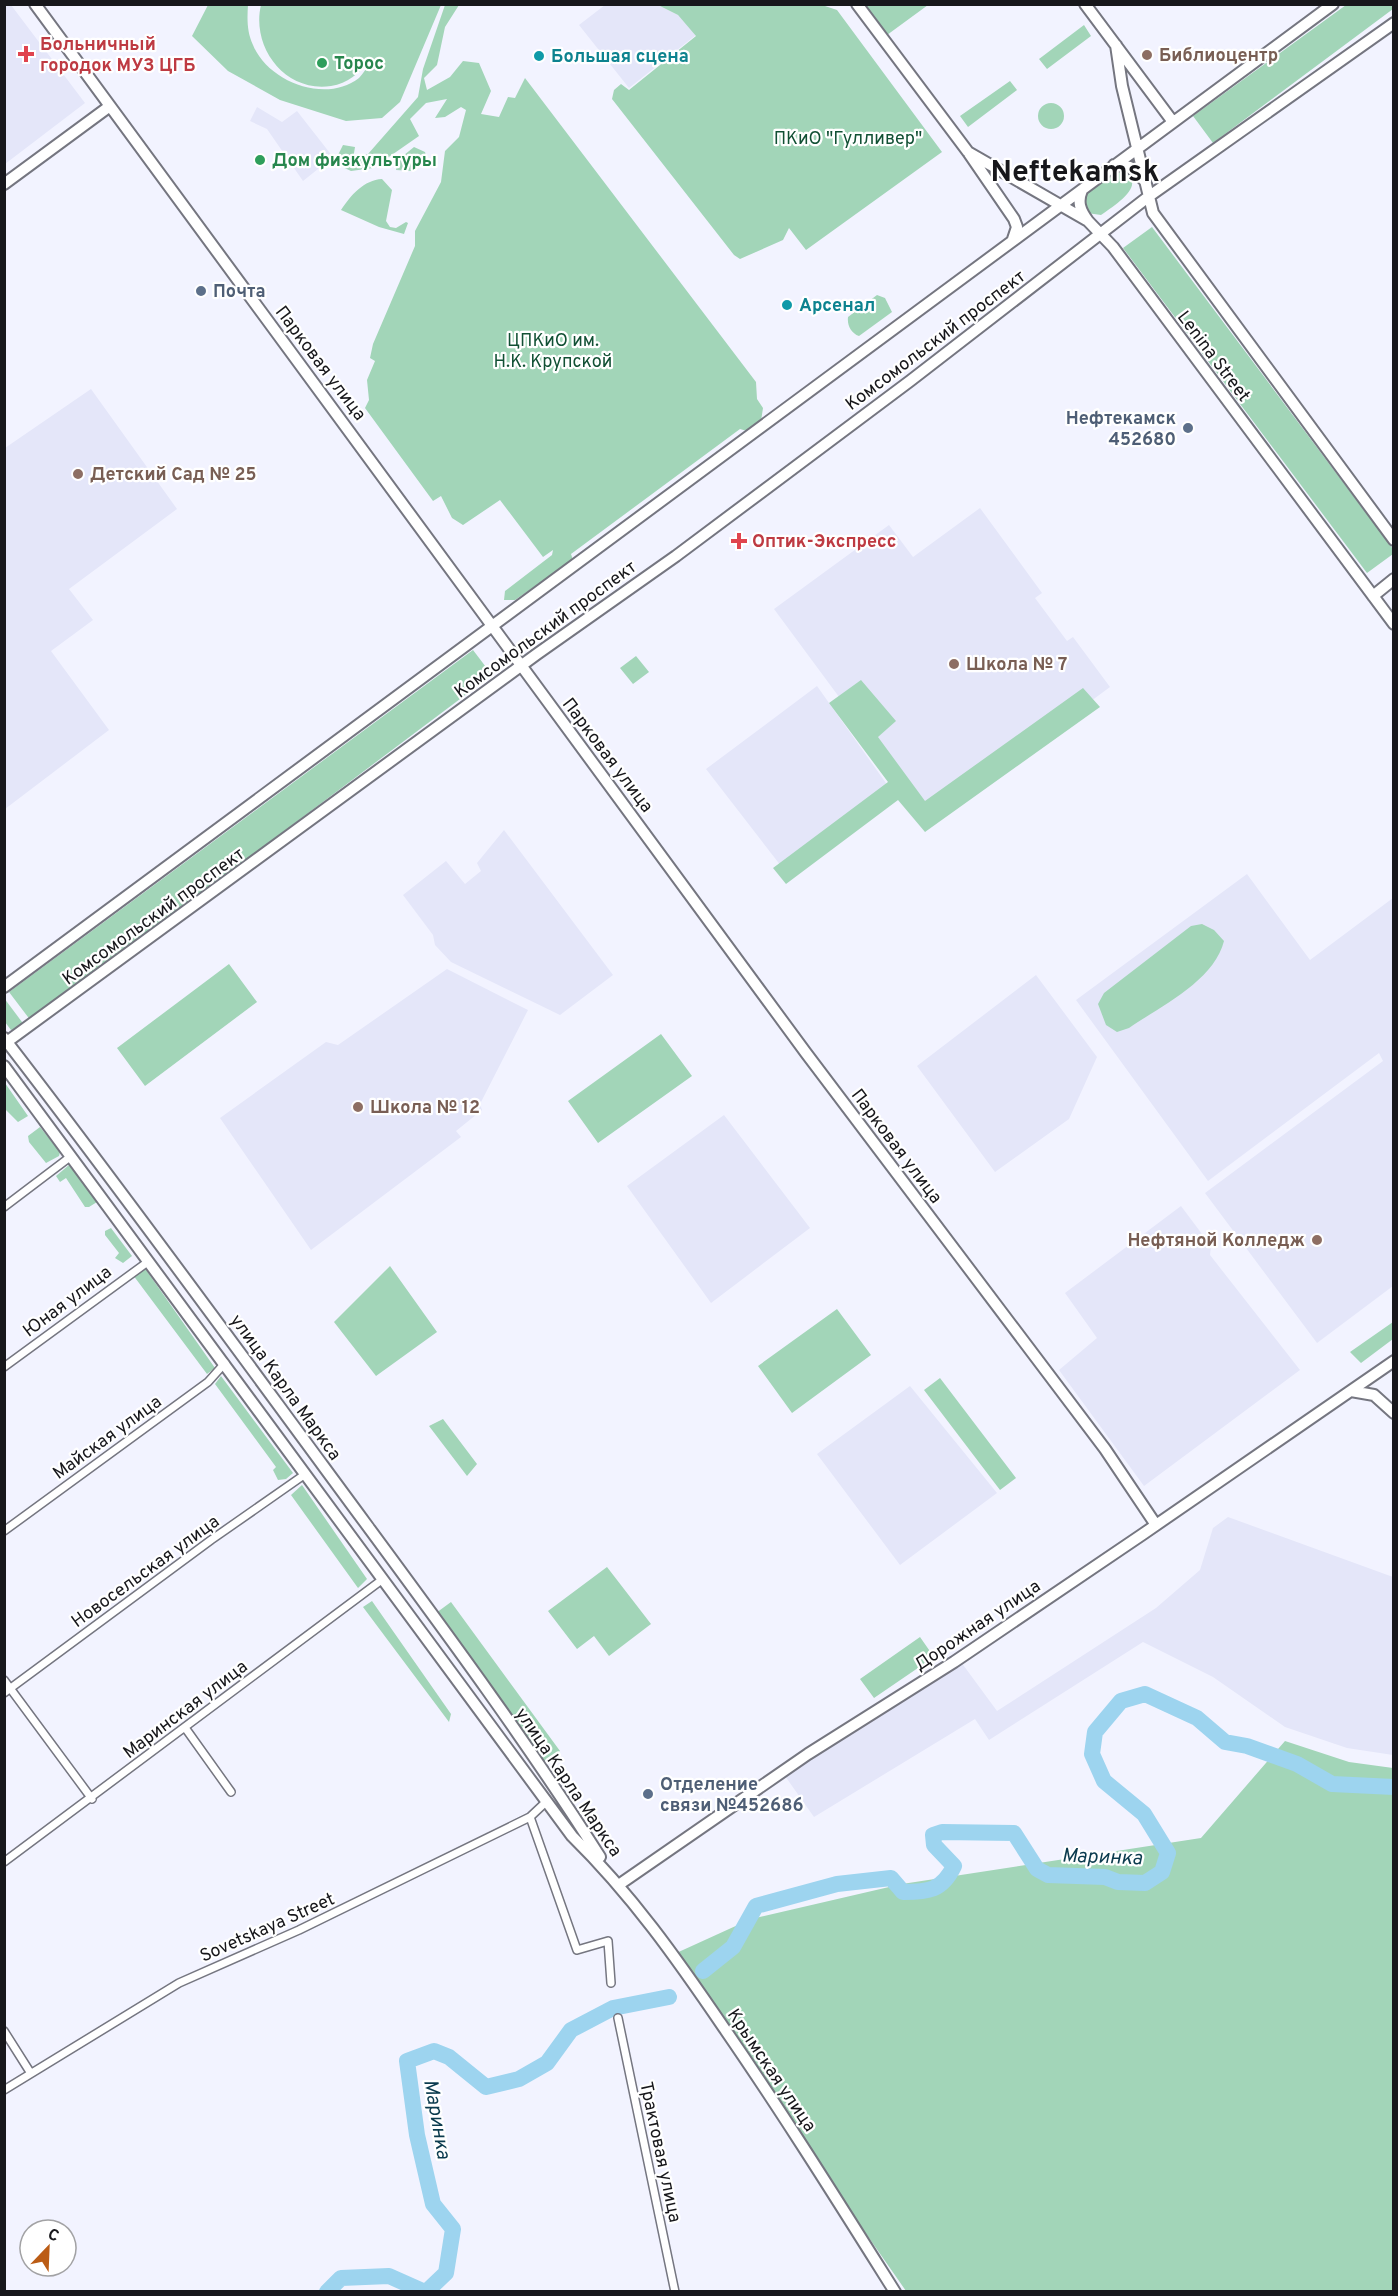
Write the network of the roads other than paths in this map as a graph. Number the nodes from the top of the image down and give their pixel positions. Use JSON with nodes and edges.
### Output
{"nodes":[{"id":1,"x":35,"y":4,"type":"edge"},
{"id":2,"x":857,"y":4,"type":"edge"},
{"id":3,"x":1086,"y":4,"type":"edge"},
{"id":4,"x":1333,"y":4,"type":"edge"},
{"id":5,"x":1394,"y":23,"type":"edge"},
{"id":6,"x":1116,"y":45,"type":"junction"},
{"id":7,"x":110,"y":106,"type":"junction"},
{"id":8,"x":1173,"y":122,"type":"junction"},
{"id":9,"x":1139,"y":147,"type":"junction"},
{"id":10,"x":968,"y":152,"type":"junction"},
{"id":11,"x":1114,"y":165,"type":"junction"},
{"id":12,"x":1145,"y":181,"type":"junction"},
{"id":13,"x":4,"y":184,"type":"edge"},
{"id":14,"x":1082,"y":189,"type":"junction"},
{"id":15,"x":1148,"y":197,"type":"junction"},
{"id":16,"x":1060,"y":207,"type":"junction"},
{"id":17,"x":1088,"y":221,"type":"junction"},
{"id":18,"x":1101,"y":235,"type":"junction"},
{"id":19,"x":1013,"y":239,"type":"junction"},
{"id":20,"x":1394,"y":540,"type":"edge"},
{"id":21,"x":1394,"y":579,"type":"edge"},
{"id":22,"x":1373,"y":596,"type":"junction"},
{"id":23,"x":492,"y":624,"type":"junction"},
{"id":24,"x":1394,"y":624,"type":"edge"},
{"id":25,"x":521,"y":666,"type":"junction"},
{"id":26,"x":4,"y":987,"type":"edge"},
{"id":27,"x":5,"y":1042,"type":"edge"},
{"id":28,"x":4,"y":1066,"type":"edge"},
{"id":29,"x":70,"y":1157,"type":"junction"},
{"id":30,"x":4,"y":1208,"type":"edge"},
{"id":31,"x":149,"y":1261,"type":"junction"},
{"id":32,"x":1394,"y":1361,"type":"edge"},
{"id":33,"x":225,"y":1363,"type":"junction"},
{"id":34,"x":4,"y":1367,"type":"edge"},
{"id":35,"x":1351,"y":1390,"type":"junction"},
{"id":36,"x":1394,"y":1413,"type":"edge"},
{"id":37,"x":304,"y":1475,"type":"junction"},
{"id":38,"x":364,"y":1521,"type":"junction"},
{"id":39,"x":1156,"y":1525,"type":"junction"},
{"id":40,"x":4,"y":1532,"type":"edge"},
{"id":41,"x":347,"y":1533,"type":"junction"},
{"id":42,"x":383,"y":1579,"type":"junction"},
{"id":43,"x":4,"y":1680,"type":"edge"},
{"id":44,"x":8,"y":1691,"type":"edge"},
{"id":45,"x":186,"y":1729,"type":"junction"},
{"id":46,"x":231,"y":1792,"type":"dead end"},
{"id":47,"x":92,"y":1799,"type":"junction"},
{"id":48,"x":547,"y":1801,"type":"junction"},
{"id":49,"x":530,"y":1817,"type":"junction"},
{"id":50,"x":4,"y":1862,"type":"edge"},
{"id":51,"x":612,"y":1875,"type":"junction"},
{"id":52,"x":620,"y":1884,"type":"junction"},
{"id":53,"x":611,"y":1983,"type":"dead end"},
{"id":54,"x":618,"y":2018,"type":"dead end"},
{"id":55,"x":4,"y":2031,"type":"edge"},
{"id":56,"x":30,"y":2072,"type":"junction"},
{"id":57,"x":4,"y":2090,"type":"edge"},
{"id":58,"x":675,"y":2292,"type":"edge"},
{"id":59,"x":895,"y":2292,"type":"edge"}],
"edges":[{"from":1,"to":7,"type":"main road","name":"Парковая улица"},
{"from":2,"to":10,"type":"main road","name":"Lenina Street"},
{"from":3,"to":6,"type":"main road","name":"Lenina Street"},
{"from":4,"to":8,"type":"main road"},
{"from":5,"to":15,"type":"main road"},
{"from":6,"to":8,"type":"main road","name":"Lenina Street"},
{"from":6,"to":9,"type":"main road","name":"Lenina Street"},
{"from":7,"to":13,"type":"main road"},
{"from":7,"to":23,"type":"main road","name":"Парковая улица"},
{"from":8,"to":9,"type":"main road"},
{"from":9,"to":11,"type":"main road"},
{"from":9,"to":12,"type":"main road","name":"Lenina Street"},
{"from":10,"to":16,"type":"main road","name":"Lenina Street"},
{"from":10,"to":19,"type":"main road","name":"Lenina Street"},
{"from":11,"to":12,"type":"main road"},
{"from":11,"to":14,"type":"main road"},
{"from":12,"to":15,"type":"main road","name":"Lenina Street"},
{"from":14,"to":16,"type":"main road","name":"Комсомольский проспект"},
{"from":14,"to":17,"type":"main road"},
{"from":15,"to":18,"type":"main road"},
{"from":15,"to":20,"type":"main road","name":"Lenina Street"},
{"from":16,"to":17,"type":"main road","name":"Lenina Street"},
{"from":16,"to":19,"type":"main road","name":"Комсомольский проспект"},
{"from":17,"to":18,"type":"main road","name":"Lenina Street"},
{"from":18,"to":22,"type":"main road","name":"Lenina Street"},
{"from":18,"to":25,"type":"main road","name":"Комсомольский проспект"},
{"from":19,"to":23,"type":"main road","name":"Комсомольский проспект"},
{"from":21,"to":22,"type":"main road"},
{"from":22,"to":24,"type":"main road","name":"Lenina Street"},
{"from":23,"to":25,"type":"main road","name":"Парковая улица"},
{"from":23,"to":26,"type":"main road","name":"Комсомольский проспект"},
{"from":25,"to":27,"type":"main road","name":"Комсомольский проспект"},
{"from":25,"to":39,"type":"main road","name":"Парковая улица"},
{"from":27,"to":38,"type":"main road","name":"улица Карла Маркса"},
{"from":28,"to":29,"type":"main road","name":"улица Карла Маркса"},
{"from":29,"to":30,"type":"street"},
{"from":29,"to":31,"type":"main road","name":"улица Карла Маркса"},
{"from":31,"to":33,"type":"main road","name":"улица Карла Маркса"},
{"from":31,"to":34,"type":"street","name":"Юная улица"},
{"from":32,"to":35,"type":"main road","name":"Дорожная улица"},
{"from":33,"to":37,"type":"main road","name":"улица Карла Маркса"},
{"from":33,"to":40,"type":"street","name":"Майская улица"},
{"from":35,"to":36,"type":"main road"},
{"from":35,"to":39,"type":"main road","name":"Дорожная улица"},
{"from":37,"to":41,"type":"main road","name":"улица Карла Маркса"},
{"from":37,"to":44,"type":"street","name":"Новосельская улица"},
{"from":38,"to":41,"type":"main road"},
{"from":38,"to":51,"type":"main road","name":"улица Карла Маркса"},
{"from":39,"to":52,"type":"main road","name":"Дорожная улица"},
{"from":41,"to":42,"type":"main road","name":"улица Карла Маркса"},
{"from":42,"to":45,"type":"street","name":"Маринская улица"},
{"from":42,"to":48,"type":"main road","name":"улица Карла Маркса"},
{"from":43,"to":44,"type":"street"},
{"from":44,"to":47,"type":"street"},
{"from":45,"to":46,"type":"street"},
{"from":45,"to":47,"type":"street","name":"Маринская улица"},
{"from":47,"to":50,"type":"street","name":"Маринская улица"},
{"from":48,"to":49,"type":"street","name":"Sovetskaya Street"},
{"from":48,"to":51,"type":"main road","name":"улица Карла Маркса"},
{"from":49,"to":53,"type":"street"},
{"from":49,"to":56,"type":"street","name":"Sovetskaya Street"},
{"from":51,"to":52,"type":"main road","name":"Крымская улица"},
{"from":52,"to":59,"type":"main road","name":"Крымская улица"},
{"from":54,"to":58,"type":"street","name":"Трактовая улица"},
{"from":55,"to":56,"type":"street"},
{"from":56,"to":57,"type":"street","name":"Sovetskaya Street"}]}
